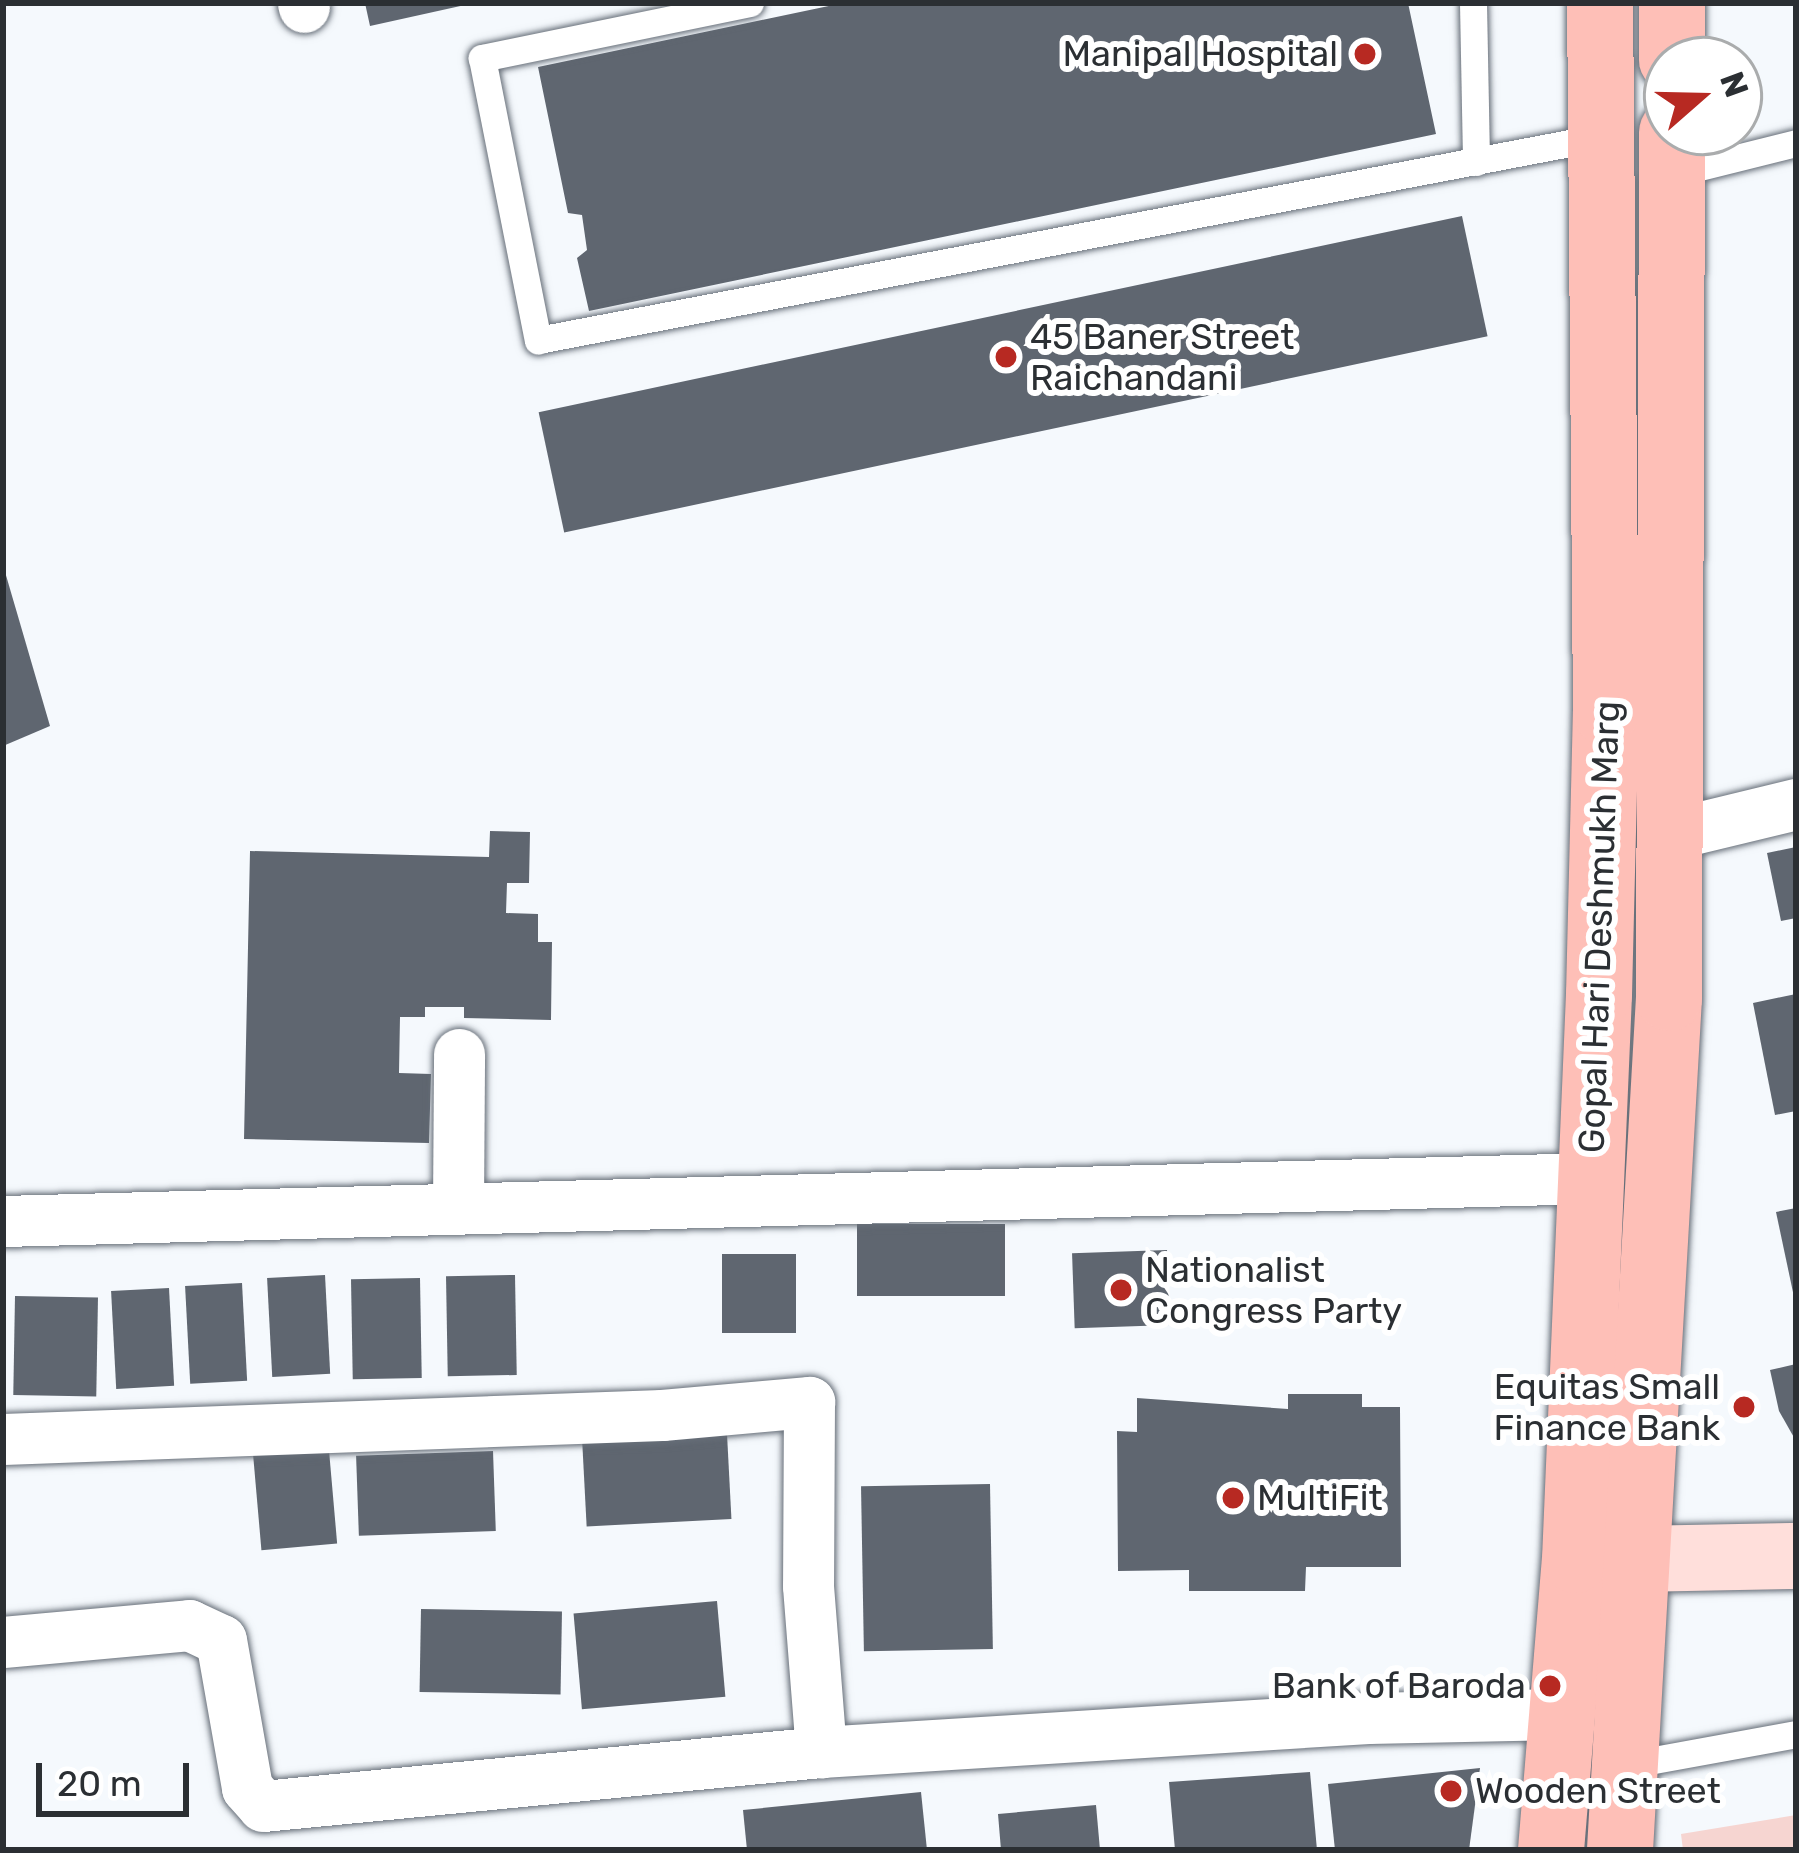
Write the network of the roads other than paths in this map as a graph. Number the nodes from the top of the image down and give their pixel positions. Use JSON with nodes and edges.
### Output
{"nodes":[{"id":1,"x":750,"y":3,"type":"edge"},
{"id":2,"x":1473,"y":3,"type":"edge"},
{"id":3,"x":1600,"y":3,"type":"edge"},
{"id":4,"x":1672,"y":3,"type":"edge"},
{"id":5,"x":1672,"y":36,"type":"edge"},
{"id":6,"x":1601,"y":137,"type":"junction"},
{"id":7,"x":1796,"y":143,"type":"edge"},
{"id":8,"x":1763,"y":146,"type":"edge"},
{"id":9,"x":1672,"y":156,"type":"edge"},
{"id":10,"x":1476,"y":162,"type":"junction"},
{"id":11,"x":1796,"y":804,"type":"edge"},
{"id":12,"x":1672,"y":834,"type":"junction"},
{"id":13,"x":460,"y":1054,"type":"dead end"},
{"id":14,"x":1592,"y":1178,"type":"junction"},
{"id":15,"x":458,"y":1207,"type":"junction"},
{"id":16,"x":3,"y":1221,"type":"edge"},
{"id":17,"x":3,"y":1439,"type":"edge"},
{"id":18,"x":1796,"y":1556,"type":"edge"},
{"id":19,"x":1575,"y":1560,"type":"junction"},
{"id":20,"x":1640,"y":1564,"type":"junction"},
{"id":21,"x":3,"y":1642,"type":"edge"},
{"id":22,"x":1561,"y":1714,"type":"junction"},
{"id":23,"x":1796,"y":1734,"type":"edge"},
{"id":24,"x":821,"y":1752,"type":"junction"},
{"id":25,"x":1627,"y":1765,"type":"junction"},
{"id":26,"x":1552,"y":1850,"type":"edge"},
{"id":27,"x":1620,"y":1850,"type":"edge"}],
"edges":[{"from":1,"to":10,"type":"lane"},
{"from":2,"to":10,"type":"lane"},
{"from":3,"to":6,"type":"main road","name":"Gopal Hari Deshmukh Marg"},
{"from":4,"to":5,"type":"main road"},
{"from":6,"to":10,"type":"lane"},
{"from":6,"to":14,"type":"main road","name":"Gopal Hari Deshmukh Marg"},
{"from":7,"to":8,"type":"lane"},
{"from":9,"to":12,"type":"main road","name":"Gopal Hari Deshmukh Marg"},
{"from":11,"to":12,"type":"street"},
{"from":12,"to":20,"type":"main road","name":"Gopal Hari Deshmukh Marg"},
{"from":13,"to":15,"type":"street"},
{"from":14,"to":15,"type":"street"},
{"from":14,"to":19,"type":"main road","name":"Gopal Hari Deshmukh Marg"},
{"from":15,"to":16,"type":"street"},
{"from":17,"to":24,"type":"street"},
{"from":18,"to":20,"type":"street"},
{"from":19,"to":20,"type":"street"},
{"from":19,"to":22,"type":"main road","name":"Gopal Hari Deshmukh Marg"},
{"from":20,"to":25,"type":"main road","name":"Gopal Hari Deshmukh Marg"},
{"from":21,"to":24,"type":"street"},
{"from":22,"to":24,"type":"street"},
{"from":22,"to":26,"type":"main road","name":"Gopal Hari Deshmukh Marg"},
{"from":23,"to":25,"type":"lane"},
{"from":25,"to":27,"type":"main road","name":"Gopal Hari Deshmukh Marg"}]}
